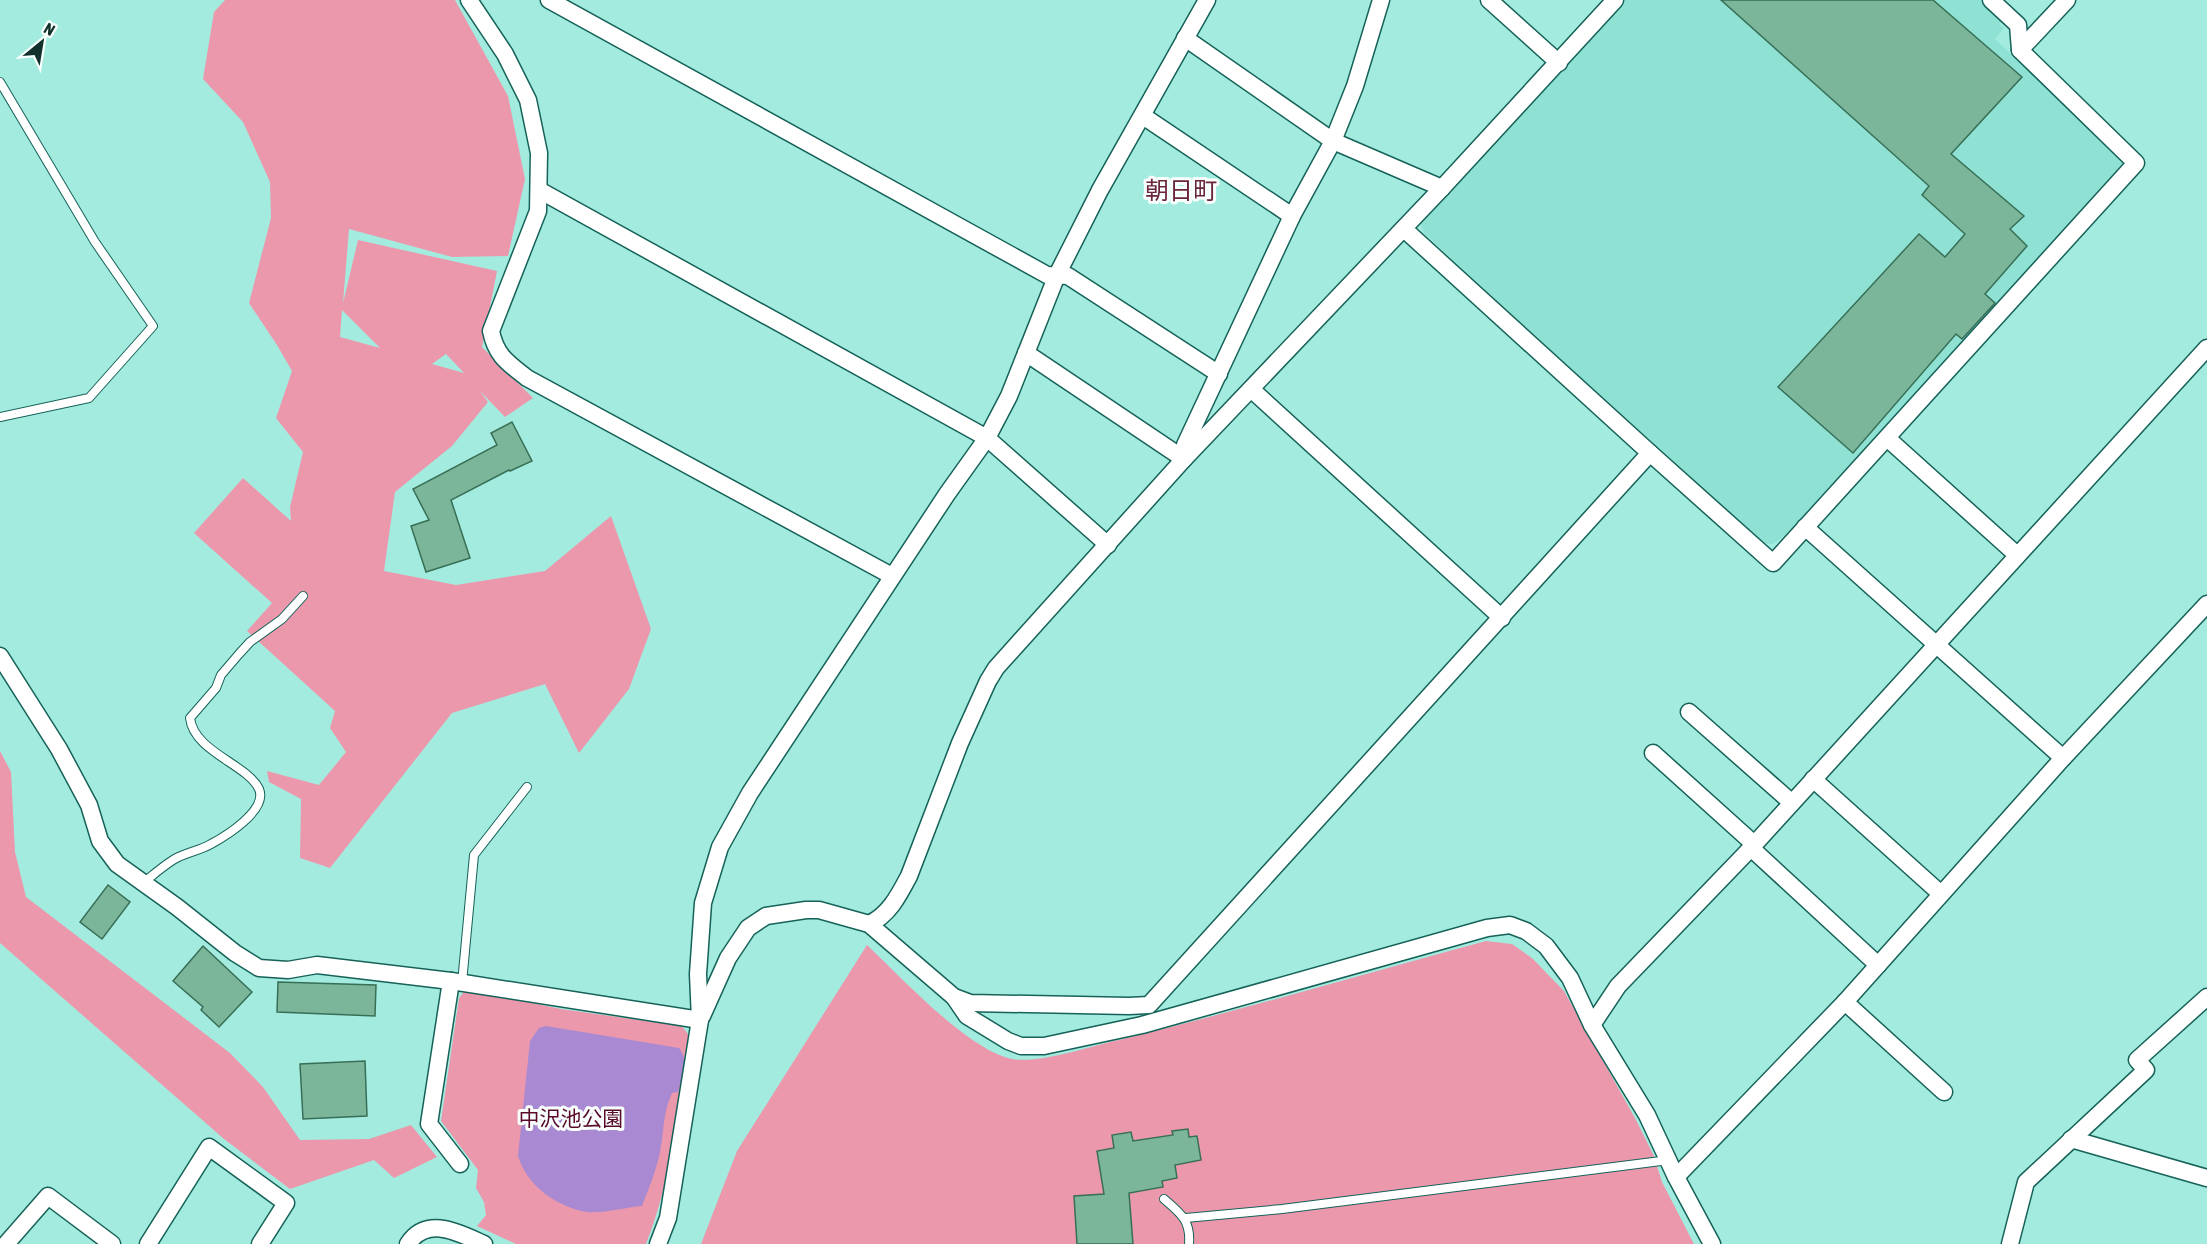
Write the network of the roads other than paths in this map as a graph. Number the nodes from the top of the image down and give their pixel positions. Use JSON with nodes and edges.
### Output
{"nodes":[{"id":1,"x":469,"y":0,"type":"edge"},
{"id":2,"x":549,"y":0,"type":"edge"},
{"id":3,"x":1207,"y":0,"type":"edge"},
{"id":4,"x":1381,"y":0,"type":"edge"},
{"id":5,"x":1489,"y":0,"type":"edge"},
{"id":6,"x":1616,"y":0,"type":"edge"},
{"id":7,"x":1992,"y":0,"type":"edge"},
{"id":8,"x":2067,"y":0,"type":"edge"},
{"id":9,"x":1185,"y":38,"type":"junction"},
{"id":10,"x":2020,"y":50,"type":"junction"},
{"id":11,"x":1559,"y":63,"type":"junction"},
{"id":12,"x":0,"y":82,"type":"edge"},
{"id":13,"x":1143,"y":116,"type":"junction"},
{"id":14,"x":1333,"y":141,"type":"junction"},
{"id":15,"x":1442,"y":188,"type":"junction"},
{"id":16,"x":539,"y":190,"type":"junction"},
{"id":17,"x":1292,"y":216,"type":"junction"},
{"id":18,"x":1404,"y":229,"type":"junction"},
{"id":19,"x":1057,"y":275,"type":"junction"},
{"id":20,"x":2207,"y":348,"type":"edge"},
{"id":21,"x":1026,"y":353,"type":"junction"},
{"id":22,"x":1219,"y":374,"type":"junction"},
{"id":23,"x":1251,"y":389,"type":"junction"},
{"id":24,"x":0,"y":417,"type":"edge"},
{"id":25,"x":987,"y":438,"type":"junction"},
{"id":26,"x":1887,"y":438,"type":"junction"},
{"id":27,"x":1650,"y":453,"type":"junction"},
{"id":28,"x":1184,"y":459,"type":"junction"},
{"id":29,"x":1805,"y":527,"type":"junction"},
{"id":30,"x":1108,"y":544,"type":"junction"},
{"id":31,"x":2017,"y":555,"type":"junction"},
{"id":32,"x":892,"y":576,"type":"junction"},
{"id":33,"x":303,"y":596,"type":"dead end"},
{"id":34,"x":2207,"y":604,"type":"edge"},
{"id":35,"x":1502,"y":618,"type":"junction"},
{"id":36,"x":1937,"y":643,"type":"junction"},
{"id":37,"x":0,"y":656,"type":"edge"},
{"id":38,"x":1689,"y":712,"type":"dead end"},
{"id":39,"x":1653,"y":753,"type":"dead end"},
{"id":40,"x":2063,"y":758,"type":"junction"},
{"id":41,"x":1813,"y":779,"type":"junction"},
{"id":42,"x":527,"y":787,"type":"dead end"},
{"id":43,"x":1791,"y":802,"type":"junction"},
{"id":44,"x":1752,"y":846,"type":"junction"},
{"id":45,"x":143,"y":883,"type":"junction"},
{"id":46,"x":1941,"y":894,"type":"junction"},
{"id":47,"x":869,"y":924,"type":"junction"},
{"id":48,"x":1878,"y":965,"type":"junction"},
{"id":49,"x":457,"y":982,"type":"junction"},
{"id":50,"x":954,"y":997,"type":"junction"},
{"id":51,"x":2207,"y":997,"type":"edge"},
{"id":52,"x":1845,"y":1002,"type":"junction"},
{"id":53,"x":700,"y":1020,"type":"junction"},
{"id":54,"x":1592,"y":1025,"type":"junction"},
{"id":55,"x":1944,"y":1092,"type":"dead end"},
{"id":56,"x":2071,"y":1139,"type":"junction"},
{"id":57,"x":1669,"y":1160,"type":"junction"},
{"id":58,"x":460,"y":1164,"type":"dead end"},
{"id":59,"x":1676,"y":1177,"type":"junction"},
{"id":60,"x":2207,"y":1178,"type":"edge"},
{"id":61,"x":1164,"y":1199,"type":"dead end"},
{"id":62,"x":1186,"y":1218,"type":"junction"},
{"id":63,"x":6,"y":1244,"type":"edge"},
{"id":64,"x":112,"y":1244,"type":"edge"},
{"id":65,"x":148,"y":1244,"type":"edge"},
{"id":66,"x":260,"y":1244,"type":"edge"},
{"id":67,"x":408,"y":1244,"type":"edge"},
{"id":68,"x":484,"y":1244,"type":"edge"},
{"id":69,"x":658,"y":1244,"type":"edge"},
{"id":70,"x":1189,"y":1244,"type":"edge"},
{"id":71,"x":1712,"y":1244,"type":"edge"},
{"id":72,"x":2010,"y":1244,"type":"edge"}],
"edges":[{"from":1,"to":16,"type":"street"},
{"from":2,"to":19,"type":"street"},
{"from":3,"to":9,"type":"street"},
{"from":4,"to":14,"type":"street"},
{"from":5,"to":11,"type":"street"},
{"from":6,"to":11,"type":"street"},
{"from":7,"to":10,"type":"street"},
{"from":8,"to":10,"type":"street"},
{"from":9,"to":13,"type":"street"},
{"from":9,"to":14,"type":"street"},
{"from":10,"to":26,"type":"street"},
{"from":11,"to":15,"type":"street"},
{"from":12,"to":24,"type":"lane"},
{"from":13,"to":17,"type":"street"},
{"from":13,"to":19,"type":"street"},
{"from":14,"to":15,"type":"street"},
{"from":14,"to":17,"type":"street"},
{"from":15,"to":18,"type":"street"},
{"from":16,"to":25,"type":"street"},
{"from":16,"to":32,"type":"street"},
{"from":17,"to":22,"type":"street"},
{"from":18,"to":23,"type":"street"},
{"from":18,"to":27,"type":"street"},
{"from":19,"to":21,"type":"street"},
{"from":19,"to":22,"type":"street"},
{"from":20,"to":31,"type":"street"},
{"from":21,"to":25,"type":"street"},
{"from":21,"to":28,"type":"street"},
{"from":22,"to":28,"type":"street"},
{"from":23,"to":28,"type":"street"},
{"from":23,"to":35,"type":"street"},
{"from":25,"to":30,"type":"street"},
{"from":25,"to":32,"type":"street"},
{"from":26,"to":29,"type":"street"},
{"from":26,"to":31,"type":"street"},
{"from":27,"to":29,"type":"street"},
{"from":27,"to":35,"type":"street"},
{"from":28,"to":30,"type":"street"},
{"from":29,"to":36,"type":"street"},
{"from":30,"to":47,"type":"street"},
{"from":31,"to":36,"type":"street"},
{"from":32,"to":53,"type":"street"},
{"from":33,"to":45,"type":"lane"},
{"from":34,"to":40,"type":"street"},
{"from":35,"to":50,"type":"street"},
{"from":36,"to":40,"type":"street"},
{"from":36,"to":41,"type":"street"},
{"from":37,"to":45,"type":"street"},
{"from":38,"to":43,"type":"street"},
{"from":39,"to":44,"type":"street"},
{"from":40,"to":46,"type":"street"},
{"from":41,"to":43,"type":"street"},
{"from":41,"to":46,"type":"street"},
{"from":42,"to":49,"type":"lane"},
{"from":43,"to":44,"type":"street"},
{"from":44,"to":48,"type":"street"},
{"from":44,"to":54,"type":"street"},
{"from":45,"to":49,"type":"street"},
{"from":46,"to":48,"type":"street"},
{"from":47,"to":50,"type":"street"},
{"from":47,"to":53,"type":"street"},
{"from":48,"to":52,"type":"street"},
{"from":49,"to":53,"type":"street"},
{"from":49,"to":58,"type":"street"},
{"from":50,"to":54,"type":"street"},
{"from":51,"to":56,"type":"street"},
{"from":52,"to":55,"type":"street"},
{"from":52,"to":59,"type":"street"},
{"from":53,"to":69,"type":"street"},
{"from":54,"to":57,"type":"street"},
{"from":56,"to":60,"type":"street"},
{"from":56,"to":72,"type":"street"},
{"from":57,"to":59,"type":"street"},
{"from":57,"to":62,"type":"lane"},
{"from":59,"to":71,"type":"street"},
{"from":61,"to":62,"type":"lane"},
{"from":62,"to":70,"type":"lane"},
{"from":63,"to":64,"type":"street"},
{"from":65,"to":66,"type":"street"},
{"from":67,"to":68,"type":"street"}]}
